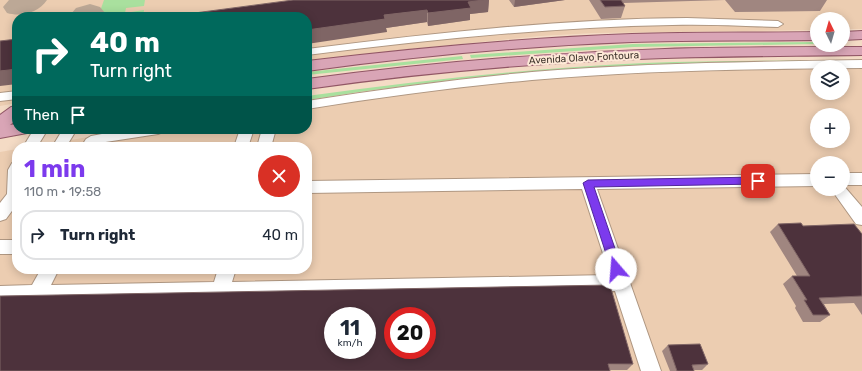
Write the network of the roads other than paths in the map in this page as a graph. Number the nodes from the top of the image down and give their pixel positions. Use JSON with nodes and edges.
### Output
{"nodes":[{"id":1,"x":778,"y":24,"type":"dead end"},
{"id":2,"x":565,"y":26,"type":"junction"},
{"id":3,"x":543,"y":28,"type":"junction"},
{"id":4,"x":862,"y":35,"type":"edge"},
{"id":5,"x":810,"y":36,"type":"edge"},
{"id":6,"x":850,"y":36,"type":"edge"},
{"id":7,"x":583,"y":40,"type":"junction"},
{"id":8,"x":532,"y":44,"type":"junction"},
{"id":9,"x":312,"y":51,"type":"edge"},
{"id":10,"x":862,"y":51,"type":"edge"},
{"id":11,"x":862,"y":64,"type":"edge"},
{"id":12,"x":312,"y":65,"type":"edge"},
{"id":13,"x":312,"y":83,"type":"edge"},
{"id":14,"x":12,"y":96,"type":"edge"},
{"id":15,"x":0,"y":97,"type":"edge"},
{"id":16,"x":312,"y":103,"type":"edge"},
{"id":17,"x":12,"y":111,"type":"edge"},
{"id":18,"x":0,"y":112,"type":"edge"},
{"id":19,"x":12,"y":118,"type":"edge"},
{"id":20,"x":5,"y":129,"type":"edge"},
{"id":21,"x":127,"y":134,"type":"edge"},
{"id":22,"x":91,"y":142,"type":"edge"},
{"id":23,"x":850,"y":179,"type":"edge"},
{"id":24,"x":862,"y":179,"type":"edge"},
{"id":25,"x":810,"y":180,"type":"edge"},
{"id":26,"x":588,"y":183,"type":"junction"},
{"id":27,"x":312,"y":187,"type":"edge"},
{"id":28,"x":12,"y":194,"type":"edge"},
{"id":29,"x":844,"y":196,"type":"edge"},
{"id":30,"x":0,"y":215,"type":"edge"},
{"id":31,"x":862,"y":220,"type":"edge"},
{"id":32,"x":0,"y":247,"type":"edge"},
{"id":33,"x":12,"y":247,"type":"edge"},
{"id":34,"x":47,"y":274,"type":"edge"},
{"id":35,"x":225,"y":274,"type":"edge"},
{"id":36,"x":621,"y":283,"type":"junction"},
{"id":37,"x":220,"y":290,"type":"junction"},
{"id":38,"x":0,"y":294,"type":"edge"},
{"id":39,"x":37,"y":294,"type":"junction"},
{"id":40,"x":651,"y":371,"type":"edge"}],
"edges":[{"from":1,"to":2,"type":"lane"},
{"from":2,"to":3,"type":"lane"},
{"from":2,"to":7,"type":"lane"},
{"from":3,"to":8,"type":"lane"},
{"from":3,"to":9,"type":"lane"},
{"from":4,"to":6,"type":"main road"},
{"from":5,"to":7,"type":"main road","name":"Avenida Olavo Fontoura"},
{"from":7,"to":8,"type":"main road","name":"Avenida Olavo Fontoura"},
{"from":8,"to":12,"type":"main road","name":"Avenida Olavo Fontoura"},
{"from":10,"to":13,"type":"main road","name":"Avenida Olavo Fontoura"},
{"from":11,"to":16,"type":"lane"},
{"from":14,"to":15,"type":"lane"},
{"from":17,"to":18,"type":"main road"},
{"from":19,"to":20,"type":"main road"},
{"from":21,"to":22,"type":"lane"},
{"from":23,"to":24,"type":"lane"},
{"from":25,"to":26,"type":"lane"},
{"from":26,"to":27,"type":"lane"},
{"from":26,"to":36,"type":"lane"},
{"from":28,"to":30,"type":"lane"},
{"from":29,"to":31,"type":"lane"},
{"from":32,"to":33,"type":"lane"},
{"from":34,"to":39,"type":"lane"},
{"from":35,"to":37,"type":"lane"},
{"from":36,"to":37,"type":"lane"},
{"from":36,"to":40,"type":"lane"},
{"from":37,"to":39,"type":"lane"},
{"from":38,"to":39,"type":"lane"}]}
